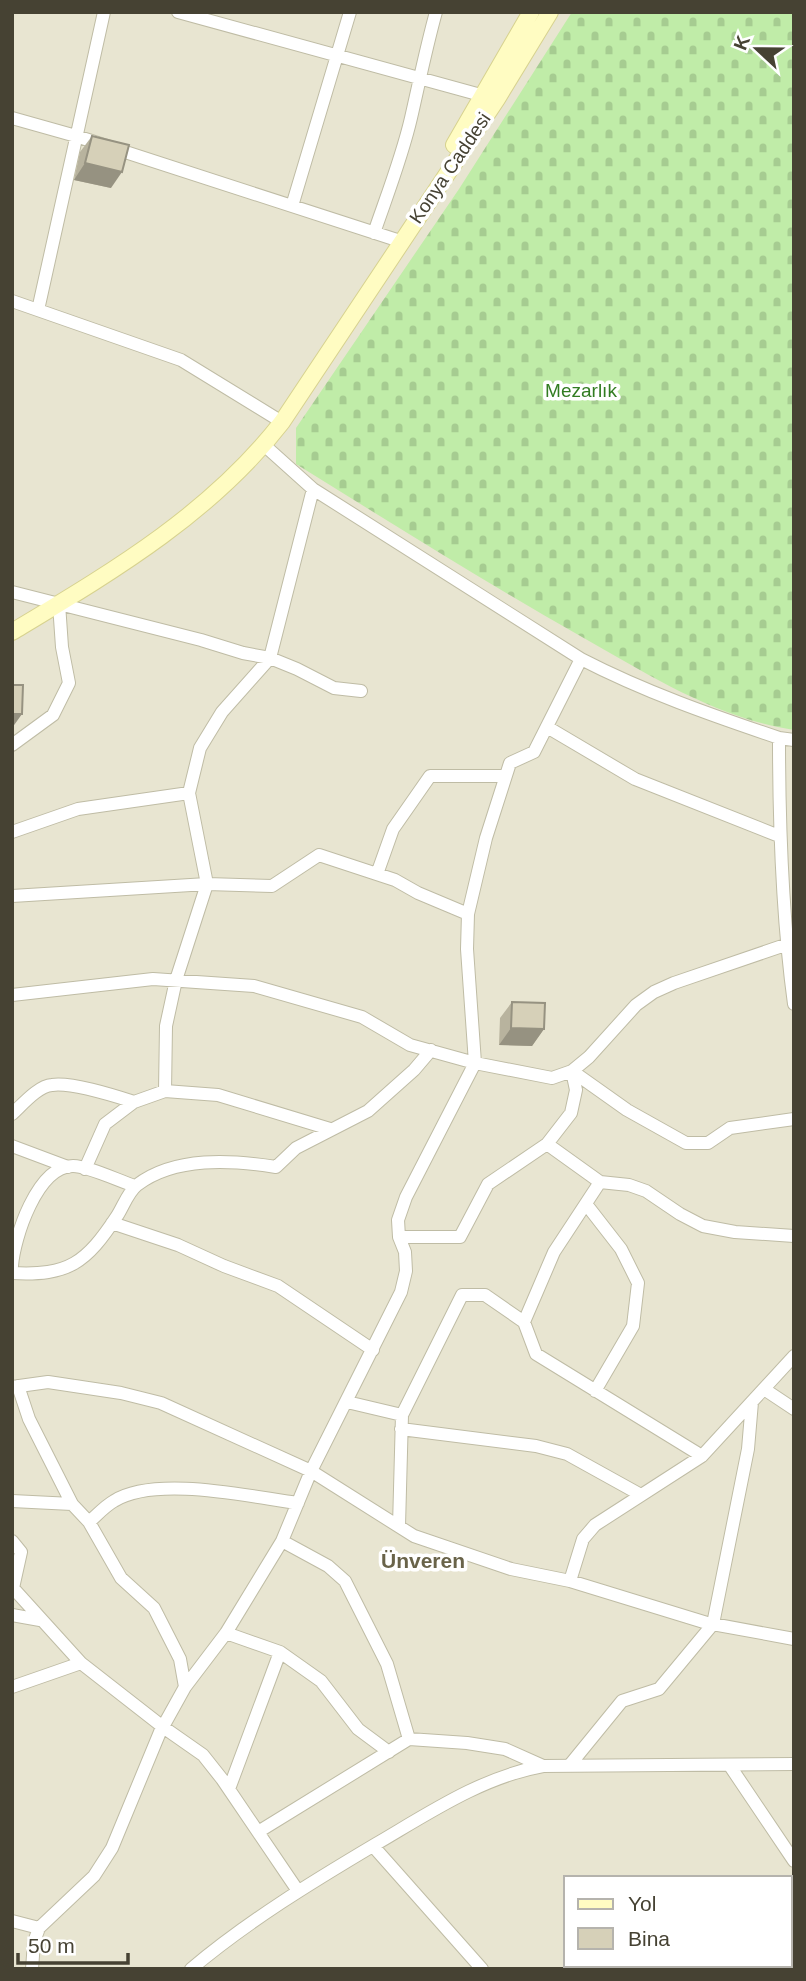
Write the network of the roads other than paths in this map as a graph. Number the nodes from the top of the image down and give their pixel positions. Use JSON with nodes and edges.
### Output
{"nodes":[{"id":1,"x":104,"y":12,"type":"edge"},
{"id":2,"x":178,"y":12,"type":"edge"},
{"id":3,"x":350,"y":12,"type":"edge"},
{"id":4,"x":436,"y":12,"type":"edge"},
{"id":5,"x":531,"y":12,"type":"edge"},
{"id":6,"x":550,"y":12,"type":"edge"},
{"id":7,"x":337,"y":56,"type":"junction"},
{"id":8,"x":418,"y":78,"type":"junction"},
{"id":9,"x":489,"y":97,"type":"junction"},
{"id":10,"x":12,"y":118,"type":"edge"},
{"id":11,"x":76,"y":136,"type":"junction"},
{"id":12,"x":292,"y":206,"type":"junction"},
{"id":13,"x":374,"y":233,"type":"junction"},
{"id":14,"x":400,"y":241,"type":"junction"},
{"id":15,"x":12,"y":301,"type":"edge"},
{"id":16,"x":38,"y":310,"type":"junction"},
{"id":17,"x":282,"y":422,"type":"junction"},
{"id":18,"x":264,"y":445,"type":"junction"},
{"id":19,"x":313,"y":489,"type":"junction"},
{"id":20,"x":12,"y":592,"type":"edge"},
{"id":21,"x":59,"y":604,"type":"junction"},
{"id":22,"x":12,"y":632,"type":"edge"},
{"id":23,"x":270,"y":658,"type":"junction"},
{"id":24,"x":581,"y":659,"type":"junction"},
{"id":25,"x":360,"y":691,"type":"dead end"},
{"id":26,"x":547,"y":727,"type":"junction"},
{"id":27,"x":779,"y":738,"type":"junction"},
{"id":28,"x":794,"y":740,"type":"edge"},
{"id":29,"x":12,"y":745,"type":"edge"},
{"id":30,"x":505,"y":776,"type":"junction"},
{"id":31,"x":189,"y":793,"type":"junction"},
{"id":32,"x":12,"y":832,"type":"edge"},
{"id":33,"x":779,"y":836,"type":"junction"},
{"id":34,"x":377,"y":874,"type":"junction"},
{"id":35,"x":207,"y":884,"type":"junction"},
{"id":36,"x":12,"y":896,"type":"edge"},
{"id":37,"x":468,"y":914,"type":"junction"},
{"id":38,"x":790,"y":943,"type":"edge"},
{"id":39,"x":176,"y":980,"type":"junction"},
{"id":40,"x":12,"y":995,"type":"edge"},
{"id":41,"x":794,"y":1004,"type":"edge"},
{"id":42,"x":431,"y":1050,"type":"junction"},
{"id":43,"x":475,"y":1063,"type":"junction"},
{"id":44,"x":572,"y":1071,"type":"junction"},
{"id":45,"x":165,"y":1091,"type":"junction"},
{"id":46,"x":134,"y":1102,"type":"junction"},
{"id":47,"x":12,"y":1114,"type":"edge"},
{"id":48,"x":794,"y":1119,"type":"edge"},
{"id":49,"x":330,"y":1129,"type":"junction"},
{"id":50,"x":547,"y":1144,"type":"junction"},
{"id":51,"x":12,"y":1146,"type":"edge"},
{"id":52,"x":68,"y":1167,"type":"junction"},
{"id":53,"x":85,"y":1169,"type":"junction"},
{"id":54,"x":600,"y":1182,"type":"junction"},
{"id":55,"x":135,"y":1186,"type":"junction"},
{"id":56,"x":586,"y":1204,"type":"junction"},
{"id":57,"x":12,"y":1206,"type":"edge"},
{"id":58,"x":26,"y":1211,"type":"junction"},
{"id":59,"x":111,"y":1223,"type":"junction"},
{"id":60,"x":794,"y":1236,"type":"edge"},
{"id":61,"x":399,"y":1237,"type":"junction"},
{"id":62,"x":12,"y":1266,"type":"edge"},
{"id":63,"x":12,"y":1273,"type":"edge"},
{"id":64,"x":524,"y":1322,"type":"junction"},
{"id":65,"x":373,"y":1350,"type":"junction"},
{"id":66,"x":794,"y":1356,"type":"edge"},
{"id":67,"x":15,"y":1386,"type":"edge"},
{"id":68,"x":764,"y":1389,"type":"junction"},
{"id":69,"x":595,"y":1391,"type":"junction"},
{"id":70,"x":347,"y":1402,"type":"junction"},
{"id":71,"x":752,"y":1402,"type":"junction"},
{"id":72,"x":794,"y":1409,"type":"edge"},
{"id":73,"x":402,"y":1415,"type":"junction"},
{"id":74,"x":401,"y":1429,"type":"junction"},
{"id":75,"x":702,"y":1456,"type":"junction"},
{"id":76,"x":311,"y":1471,"type":"junction"},
{"id":77,"x":641,"y":1495,"type":"junction"},
{"id":78,"x":12,"y":1501,"type":"edge"},
{"id":79,"x":298,"y":1503,"type":"junction"},
{"id":80,"x":72,"y":1504,"type":"junction"},
{"id":81,"x":89,"y":1522,"type":"junction"},
{"id":82,"x":399,"y":1526,"type":"junction"},
{"id":83,"x":12,"y":1541,"type":"edge"},
{"id":84,"x":282,"y":1541,"type":"junction"},
{"id":85,"x":570,"y":1581,"type":"junction"},
{"id":86,"x":12,"y":1615,"type":"edge"},
{"id":87,"x":40,"y":1620,"type":"junction"},
{"id":88,"x":713,"y":1624,"type":"junction"},
{"id":89,"x":226,"y":1633,"type":"junction"},
{"id":90,"x":794,"y":1639,"type":"edge"},
{"id":91,"x":280,"y":1652,"type":"junction"},
{"id":92,"x":81,"y":1663,"type":"junction"},
{"id":93,"x":12,"y":1687,"type":"edge"},
{"id":94,"x":185,"y":1687,"type":"junction"},
{"id":95,"x":163,"y":1727,"type":"junction"},
{"id":96,"x":409,"y":1739,"type":"junction"},
{"id":97,"x":389,"y":1752,"type":"junction"},
{"id":98,"x":794,"y":1764,"type":"edge"},
{"id":99,"x":543,"y":1766,"type":"junction"},
{"id":100,"x":569,"y":1766,"type":"junction"},
{"id":101,"x":730,"y":1766,"type":"junction"},
{"id":102,"x":229,"y":1789,"type":"junction"},
{"id":103,"x":258,"y":1832,"type":"junction"},
{"id":104,"x":373,"y":1846,"type":"junction"},
{"id":105,"x":794,"y":1861,"type":"edge"},
{"id":106,"x":298,"y":1891,"type":"junction"},
{"id":107,"x":12,"y":1921,"type":"edge"},
{"id":108,"x":39,"y":1928,"type":"junction"},
{"id":109,"x":32,"y":1969,"type":"edge"},
{"id":110,"x":191,"y":1969,"type":"edge"},
{"id":111,"x":482,"y":1969,"type":"edge"}],
"edges":[{"from":1,"to":11,"type":"street"},
{"from":2,"to":7,"type":"street"},
{"from":3,"to":7,"type":"street"},
{"from":4,"to":8,"type":"street"},
{"from":5,"to":9,"type":"main road","name":"Konya Caddesi"},
{"from":6,"to":9,"type":"main road","name":"Konya Caddesi"},
{"from":7,"to":8,"type":"street"},
{"from":7,"to":12,"type":"street"},
{"from":8,"to":9,"type":"street"},
{"from":8,"to":13,"type":"street"},
{"from":9,"to":14,"type":"main road","name":"Konya Caddesi"},
{"from":10,"to":11,"type":"street"},
{"from":11,"to":12,"type":"street"},
{"from":11,"to":16,"type":"street"},
{"from":12,"to":13,"type":"street"},
{"from":13,"to":14,"type":"street"},
{"from":14,"to":17,"type":"main road","name":"Konya Caddesi"},
{"from":15,"to":16,"type":"street"},
{"from":16,"to":17,"type":"street"},
{"from":17,"to":18,"type":"main road","name":"Konya Caddesi"},
{"from":18,"to":19,"type":"street"},
{"from":18,"to":21,"type":"main road","name":"Konya Caddesi"},
{"from":19,"to":23,"type":"street"},
{"from":19,"to":24,"type":"street"},
{"from":20,"to":21,"type":"street"},
{"from":21,"to":22,"type":"main road","name":"Konya Caddesi"},
{"from":21,"to":23,"type":"street"},
{"from":21,"to":29,"type":"street"},
{"from":23,"to":25,"type":"street"},
{"from":23,"to":31,"type":"street"},
{"from":24,"to":26,"type":"street"},
{"from":24,"to":27,"type":"street"},
{"from":26,"to":30,"type":"street"},
{"from":26,"to":33,"type":"street"},
{"from":27,"to":28,"type":"street"},
{"from":27,"to":33,"type":"street"},
{"from":30,"to":34,"type":"street"},
{"from":30,"to":37,"type":"street"},
{"from":31,"to":32,"type":"street"},
{"from":31,"to":35,"type":"street"},
{"from":33,"to":38,"type":"street"},
{"from":34,"to":35,"type":"street"},
{"from":34,"to":37,"type":"street"},
{"from":35,"to":36,"type":"street"},
{"from":35,"to":39,"type":"street"},
{"from":37,"to":43,"type":"street"},
{"from":38,"to":41,"type":"street"},
{"from":38,"to":44,"type":"street"},
{"from":39,"to":40,"type":"street"},
{"from":39,"to":42,"type":"street"},
{"from":39,"to":45,"type":"street"},
{"from":42,"to":43,"type":"street"},
{"from":42,"to":49,"type":"street"},
{"from":43,"to":44,"type":"street"},
{"from":43,"to":61,"type":"street"},
{"from":44,"to":48,"type":"street"},
{"from":44,"to":50,"type":"street"},
{"from":45,"to":46,"type":"street"},
{"from":45,"to":49,"type":"street"},
{"from":46,"to":47,"type":"street"},
{"from":46,"to":53,"type":"street"},
{"from":49,"to":55,"type":"street"},
{"from":50,"to":54,"type":"street"},
{"from":50,"to":61,"type":"street"},
{"from":51,"to":52,"type":"street"},
{"from":52,"to":53,"type":"street"},
{"from":52,"to":58,"type":"street"},
{"from":53,"to":55,"type":"street"},
{"from":54,"to":56,"type":"street"},
{"from":54,"to":60,"type":"street"},
{"from":55,"to":59,"type":"street"},
{"from":56,"to":64,"type":"street"},
{"from":56,"to":69,"type":"street"},
{"from":57,"to":58,"type":"street"},
{"from":58,"to":62,"type":"street"},
{"from":59,"to":63,"type":"street"},
{"from":59,"to":65,"type":"street"},
{"from":61,"to":65,"type":"street"},
{"from":64,"to":69,"type":"street"},
{"from":64,"to":73,"type":"street"},
{"from":65,"to":70,"type":"street"},
{"from":66,"to":68,"type":"street"},
{"from":67,"to":76,"type":"street"},
{"from":67,"to":80,"type":"street"},
{"from":68,"to":71,"type":"street"},
{"from":68,"to":72,"type":"street"},
{"from":69,"to":75,"type":"street"},
{"from":70,"to":73,"type":"street"},
{"from":70,"to":76,"type":"street"},
{"from":71,"to":75,"type":"street"},
{"from":71,"to":88,"type":"street"},
{"from":73,"to":74,"type":"street"},
{"from":74,"to":77,"type":"street"},
{"from":74,"to":82,"type":"street"},
{"from":75,"to":77,"type":"street"},
{"from":76,"to":79,"type":"street"},
{"from":76,"to":82,"type":"street"},
{"from":77,"to":85,"type":"street"},
{"from":78,"to":80,"type":"street"},
{"from":79,"to":81,"type":"street"},
{"from":79,"to":84,"type":"street"},
{"from":80,"to":81,"type":"street"},
{"from":81,"to":94,"type":"street"},
{"from":82,"to":85,"type":"street"},
{"from":83,"to":87,"type":"street"},
{"from":84,"to":89,"type":"street"},
{"from":84,"to":96,"type":"street"},
{"from":85,"to":88,"type":"street"},
{"from":86,"to":87,"type":"street"},
{"from":87,"to":92,"type":"street"},
{"from":88,"to":90,"type":"street"},
{"from":88,"to":100,"type":"street"},
{"from":89,"to":91,"type":"street"},
{"from":89,"to":94,"type":"street"},
{"from":91,"to":97,"type":"street"},
{"from":91,"to":102,"type":"street"},
{"from":92,"to":93,"type":"street"},
{"from":92,"to":95,"type":"street"},
{"from":94,"to":95,"type":"street"},
{"from":95,"to":102,"type":"street"},
{"from":95,"to":108,"type":"street"},
{"from":96,"to":97,"type":"street"},
{"from":96,"to":99,"type":"street"},
{"from":97,"to":103,"type":"street"},
{"from":98,"to":101,"type":"street"},
{"from":99,"to":100,"type":"street"},
{"from":99,"to":104,"type":"street"},
{"from":100,"to":101,"type":"street"},
{"from":101,"to":105,"type":"street"},
{"from":102,"to":103,"type":"street"},
{"from":103,"to":106,"type":"street"},
{"from":104,"to":106,"type":"street"},
{"from":104,"to":111,"type":"street"},
{"from":106,"to":110,"type":"street"},
{"from":107,"to":108,"type":"street"},
{"from":108,"to":109,"type":"street"}]}
